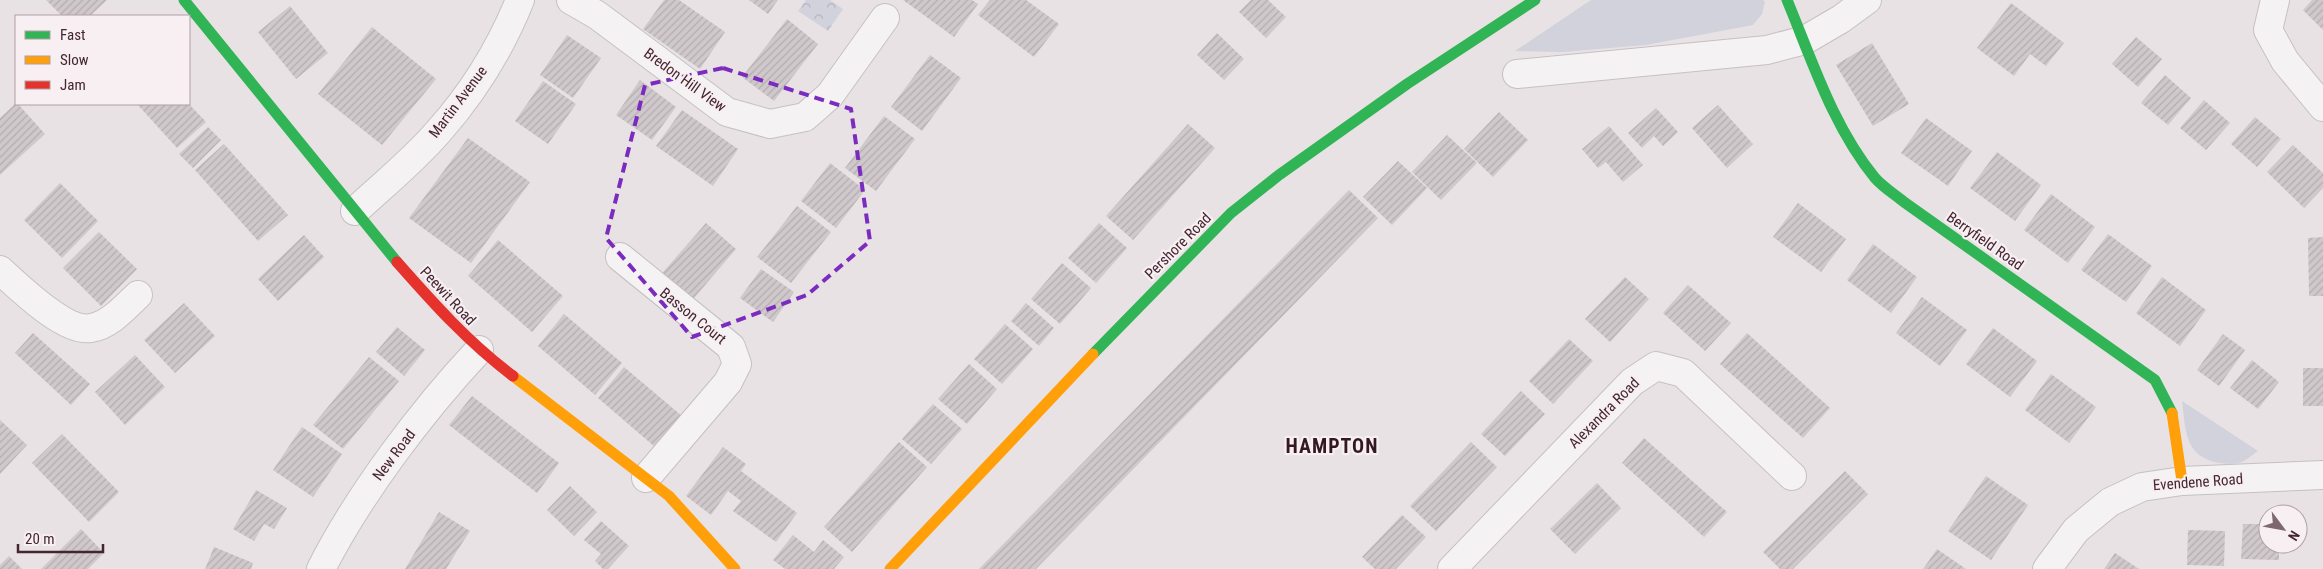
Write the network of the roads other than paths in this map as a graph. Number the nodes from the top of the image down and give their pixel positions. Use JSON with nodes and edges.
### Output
{"nodes":[{"id":1,"x":184,"y":0,"type":"edge"},
{"id":2,"x":520,"y":0,"type":"edge"},
{"id":3,"x":571,"y":0,"type":"edge"},
{"id":4,"x":1535,"y":0,"type":"edge"},
{"id":5,"x":1787,"y":0,"type":"edge"},
{"id":6,"x":1866,"y":0,"type":"edge"},
{"id":7,"x":2275,"y":0,"type":"edge"},
{"id":8,"x":885,"y":18,"type":"dead end"},
{"id":9,"x":1805,"y":40,"type":"junction"},
{"id":10,"x":1517,"y":74,"type":"dead end"},
{"id":11,"x":2323,"y":107,"type":"edge"},
{"id":12,"x":355,"y":211,"type":"junction"},
{"id":13,"x":620,"y":257,"type":"dead end"},
{"id":14,"x":0,"y":270,"type":"edge"},
{"id":15,"x":138,"y":295,"type":"dead end"},
{"id":16,"x":478,"y":350,"type":"junction"},
{"id":17,"x":2323,"y":475,"type":"edge"},
{"id":18,"x":1792,"y":476,"type":"dead end"},
{"id":19,"x":646,"y":478,"type":"junction"},
{"id":20,"x":2182,"y":481,"type":"junction"},
{"id":21,"x":321,"y":569,"type":"edge"},
{"id":22,"x":734,"y":569,"type":"edge"},
{"id":23,"x":890,"y":569,"type":"edge"},
{"id":24,"x":1452,"y":569,"type":"edge"},
{"id":25,"x":2047,"y":569,"type":"edge"}],
"edges":[{"from":1,"to":12,"type":"street","name":"Peewit Road"},
{"from":2,"to":12,"type":"street","name":"Martin Avenue"},
{"from":3,"to":8,"type":"street","name":"Bredon Hill View"},
{"from":4,"to":23,"type":"street","name":"Pershore Road"},
{"from":5,"to":9,"type":"street","name":"Berryfield Road"},
{"from":6,"to":9,"type":"street"},
{"from":7,"to":11,"type":"street"},
{"from":9,"to":10,"type":"street"},
{"from":9,"to":20,"type":"street","name":"Berryfield Road"},
{"from":12,"to":16,"type":"street","name":"Peewit Road"},
{"from":13,"to":19,"type":"street","name":"Basson Court"},
{"from":14,"to":15,"type":"street"},
{"from":16,"to":19,"type":"street","name":"Peewit Road"},
{"from":16,"to":21,"type":"street","name":"New Road"},
{"from":17,"to":20,"type":"street","name":"Evendene Road"},
{"from":18,"to":24,"type":"street","name":"Alexandra Road"},
{"from":19,"to":22,"type":"street","name":"Peewit Road"},
{"from":20,"to":25,"type":"street","name":"Evendene Road"}]}
